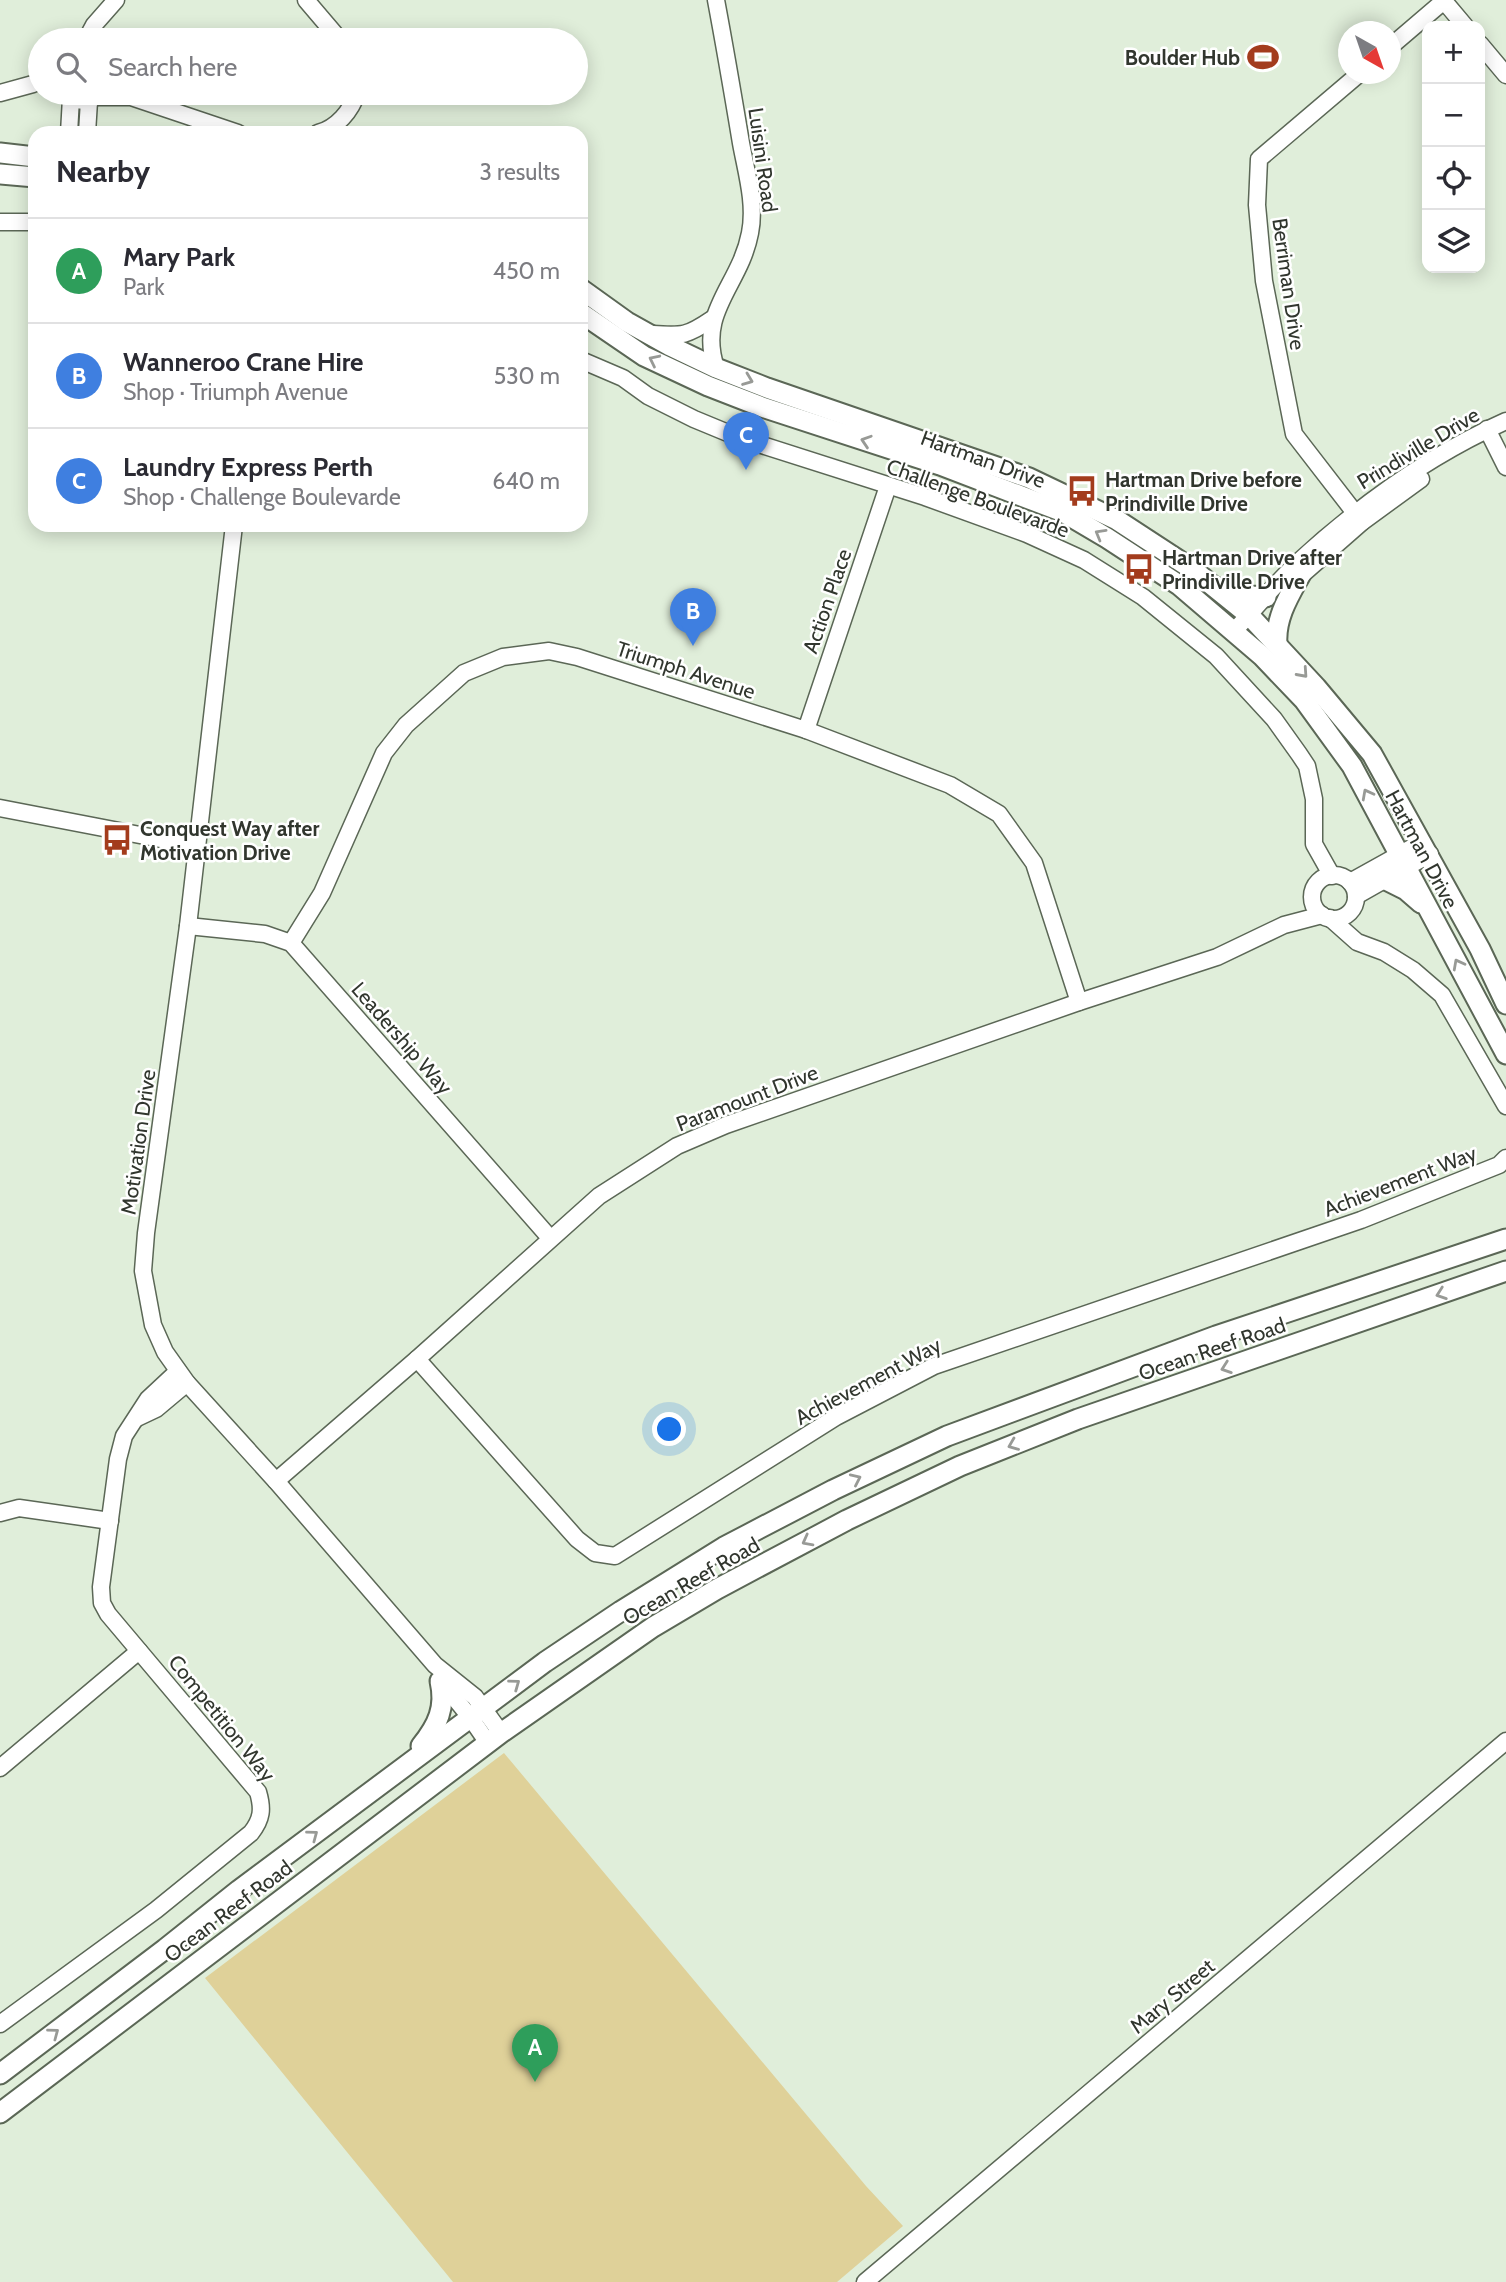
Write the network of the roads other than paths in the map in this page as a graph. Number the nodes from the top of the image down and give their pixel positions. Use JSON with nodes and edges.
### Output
{"nodes":[{"id":1,"x":116,"y":0,"type":"edge"},
{"id":2,"x":306,"y":0,"type":"edge"},
{"id":3,"x":716,"y":0,"type":"edge"},
{"id":4,"x":1444,"y":1,"type":"edge"},
{"id":5,"x":1461,"y":21,"type":"edge"},
{"id":6,"x":97,"y":28,"type":"edge"},
{"id":7,"x":330,"y":28,"type":"edge"},
{"id":8,"x":1401,"y":38,"type":"edge"},
{"id":9,"x":1485,"y":50,"type":"edge"},
{"id":10,"x":1506,"y":75,"type":"edge"},
{"id":11,"x":1347,"y":84,"type":"edge"},
{"id":12,"x":28,"y":86,"type":"edge"},
{"id":13,"x":0,"y":93,"type":"edge"},
{"id":14,"x":67,"y":105,"type":"edge"},
{"id":15,"x":93,"y":105,"type":"edge"},
{"id":16,"x":157,"y":105,"type":"edge"},
{"id":17,"x":353,"y":105,"type":"edge"},
{"id":18,"x":68,"y":126,"type":"edge"},
{"id":19,"x":89,"y":126,"type":"edge"},
{"id":20,"x":218,"y":126,"type":"edge"},
{"id":21,"x":333,"y":126,"type":"edge"},
{"id":22,"x":28,"y":148,"type":"edge"},
{"id":23,"x":1,"y":153,"type":"edge"},
{"id":24,"x":28,"y":157,"type":"edge"},
{"id":25,"x":0,"y":174,"type":"edge"},
{"id":26,"x":28,"y":176,"type":"edge"},
{"id":27,"x":0,"y":222,"type":"edge"},
{"id":28,"x":28,"y":222,"type":"edge"},
{"id":29,"x":588,"y":294,"type":"edge"},
{"id":30,"x":588,"y":318,"type":"edge"},
{"id":31,"x":712,"y":319,"type":"junction"},
{"id":32,"x":649,"y":334,"type":"junction"},
{"id":33,"x":588,"y":363,"type":"edge"},
{"id":34,"x":716,"y":368,"type":"junction"},
{"id":35,"x":1506,"y":421,"type":"edge"},
{"id":36,"x":1495,"y":433,"type":"edge"},
{"id":37,"x":1506,"y":467,"type":"edge"},
{"id":38,"x":888,"y":486,"type":"junction"},
{"id":39,"x":1358,"y":517,"type":"junction"},
{"id":40,"x":233,"y":532,"type":"edge"},
{"id":41,"x":1301,"y":574,"type":"junction"},
{"id":42,"x":1211,"y":584,"type":"junction"},
{"id":43,"x":1266,"y":597,"type":"junction"},
{"id":44,"x":1253,"y":619,"type":"junction"},
{"id":45,"x":1238,"y":635,"type":"junction"},
{"id":46,"x":1277,"y":644,"type":"junction"},
{"id":47,"x":806,"y":730,"type":"junction"},
{"id":48,"x":0,"y":810,"type":"edge"},
{"id":49,"x":1314,"y":844,"type":"junction"},
{"id":50,"x":197,"y":846,"type":"junction"},
{"id":51,"x":1426,"y":848,"type":"junction"},
{"id":52,"x":1403,"y":861,"type":"junction"},
{"id":53,"x":1332,"y":876,"type":"junction"},
{"id":54,"x":1385,"y":880,"type":"junction"},
{"id":55,"x":1315,"y":888,"type":"junction"},
{"id":56,"x":1353,"y":895,"type":"junction"},
{"id":57,"x":1430,"y":911,"type":"junction"},
{"id":58,"x":1326,"y":917,"type":"junction"},
{"id":59,"x":188,"y":926,"type":"junction"},
{"id":60,"x":1284,"y":926,"type":"junction"},
{"id":61,"x":291,"y":943,"type":"junction"},
{"id":62,"x":1370,"y":946,"type":"junction"},
{"id":63,"x":1480,"y":949,"type":"junction"},
{"id":64,"x":1506,"y":977,"type":"edge"},
{"id":65,"x":1079,"y":1002,"type":"junction"},
{"id":66,"x":1506,"y":1006,"type":"edge"},
{"id":67,"x":1495,"y":1022,"type":"edge"},
{"id":68,"x":1506,"y":1054,"type":"edge"},
{"id":69,"x":1506,"y":1106,"type":"edge"},
{"id":70,"x":1506,"y":1158,"type":"edge"},
{"id":71,"x":1506,"y":1226,"type":"edge"},
{"id":72,"x":550,"y":1238,"type":"junction"},
{"id":73,"x":1506,"y":1239,"type":"edge"},
{"id":74,"x":1506,"y":1271,"type":"edge"},
{"id":75,"x":1366,"y":1285,"type":"junction"},
{"id":76,"x":417,"y":1359,"type":"junction"},
{"id":77,"x":182,"y":1377,"type":"junction"},
{"id":78,"x":276,"y":1481,"type":"junction"},
{"id":79,"x":0,"y":1513,"type":"edge"},
{"id":80,"x":110,"y":1521,"type":"junction"},
{"id":81,"x":139,"y":1651,"type":"junction"},
{"id":82,"x":437,"y":1673,"type":"junction"},
{"id":83,"x":477,"y":1712,"type":"junction"},
{"id":84,"x":495,"y":1738,"type":"junction"},
{"id":85,"x":1506,"y":1741,"type":"edge"},
{"id":86,"x":0,"y":1768,"type":"edge"},
{"id":87,"x":399,"y":1770,"type":"junction"},
{"id":88,"x":0,"y":2024,"type":"edge"},
{"id":89,"x":0,"y":2074,"type":"edge"},
{"id":90,"x":0,"y":2113,"type":"edge"},
{"id":91,"x":864,"y":2282,"type":"edge"}],
"edges":[{"from":1,"to":6,"type":"street"},
{"from":2,"to":7,"type":"street"},
{"from":3,"to":31,"type":"street","name":"Luisini Road"},
{"from":4,"to":5,"type":"street"},
{"from":4,"to":8,"type":"street"},
{"from":9,"to":10,"type":"street"},
{"from":11,"to":39,"type":"street","name":"Berriman Drive"},
{"from":12,"to":13,"type":"street"},
{"from":14,"to":18,"type":"street"},
{"from":15,"to":19,"type":"street"},
{"from":16,"to":20,"type":"street"},
{"from":17,"to":21,"type":"street"},
{"from":22,"to":23,"type":"main road"},
{"from":23,"to":24,"type":"main road"},
{"from":25,"to":26,"type":"main road"},
{"from":27,"to":28,"type":"street"},
{"from":29,"to":32,"type":"main road","name":"Hartman Drive"},
{"from":45,"to":30,"type":"main road","name":"Hartman Drive","one_way":true},
{"from":31,"to":32,"type":"street"},
{"from":31,"to":34,"type":"street","name":"Luisini Road"},
{"from":32,"to":34,"type":"main road","name":"Hartman Drive"},
{"from":33,"to":38,"type":"street","name":"Challenge Boulevarde"},
{"from":34,"to":42,"type":"main road","name":"Hartman Drive","one_way":true},
{"from":35,"to":36,"type":"street","name":"Prindiville Drive"},
{"from":36,"to":37,"type":"street"},
{"from":36,"to":39,"type":"street","name":"Prindiville Drive"},
{"from":38,"to":47,"type":"street","name":"Action Place"},
{"from":38,"to":49,"type":"street","name":"Challenge Boulevarde"},
{"from":39,"to":41,"type":"street","name":"Prindiville Drive"},
{"from":39,"to":43,"type":"street","name":"Prindiville Drive"},
{"from":40,"to":50,"type":"street","name":"Motivation Drive"},
{"from":41,"to":44,"type":"street","name":"Prindiville Drive"},
{"from":41,"to":46,"type":"main road"},
{"from":42,"to":43,"type":"main road"},
{"from":42,"to":44,"type":"main road","name":"Hartman Drive"},
{"from":43,"to":44,"type":"street","name":"Prindiville Drive"},
{"from":44,"to":45,"type":"street","name":"Prindiville Drive"},
{"from":44,"to":46,"type":"main road","name":"Hartman Drive"},
{"from":52,"to":45,"type":"main road","name":"Hartman Drive","one_way":true},
{"from":46,"to":51,"type":"main road","name":"Hartman Drive","one_way":true},
{"from":47,"to":61,"type":"street","name":"Triumph Avenue"},
{"from":47,"to":65,"type":"street","name":"Triumph Avenue"},
{"from":48,"to":50,"type":"street"},
{"from":49,"to":53,"type":"street","name":"Challenge Boulevarde"},
{"from":49,"to":55,"type":"street","name":"Challenge Boulevarde"},
{"from":50,"to":59,"type":"street","name":"Motivation Drive"},
{"from":51,"to":52,"type":"street"},
{"from":51,"to":63,"type":"main road","name":"Hartman Drive"},
{"from":52,"to":54,"type":"street"},
{"from":52,"to":56,"type":"street"},
{"from":52,"to":57,"type":"main road","name":"Hartman Drive"},
{"from":53,"to":55,"type":"street"},
{"from":53,"to":56,"type":"street"},
{"from":54,"to":56,"type":"street"},
{"from":54,"to":57,"type":"main road"},
{"from":55,"to":58,"type":"street"},
{"from":55,"to":60,"type":"street","name":"Paramount Drive"},
{"from":56,"to":58,"type":"street"},
{"from":56,"to":62,"type":"street"},
{"from":67,"to":57,"type":"main road","name":"Hartman Drive","one_way":true},
{"from":58,"to":60,"type":"street","name":"Paramount Drive"},
{"from":58,"to":62,"type":"street"},
{"from":59,"to":61,"type":"street"},
{"from":59,"to":77,"type":"street","name":"Motivation Drive"},
{"from":60,"to":65,"type":"street","name":"Paramount Drive"},
{"from":61,"to":72,"type":"street","name":"Leadership Way"},
{"from":62,"to":69,"type":"street"},
{"from":63,"to":64,"type":"main road"},
{"from":63,"to":66,"type":"main road","name":"Hartman Drive"},
{"from":65,"to":72,"type":"street","name":"Paramount Drive"},
{"from":66,"to":67,"type":"street"},
{"from":67,"to":68,"type":"main road","name":"Hartman Drive"},
{"from":70,"to":76,"type":"street","name":"Achievement Way"},
{"from":71,"to":75,"type":"main road"},
{"from":72,"to":76,"type":"street","name":"Paramount Drive"},
{"from":73,"to":75,"type":"main road","name":"Ocean Reef Road"},
{"from":74,"to":84,"type":"main road","name":"Ocean Reef Road","one_way":true},
{"from":83,"to":75,"type":"main road","name":"Ocean Reef Road","one_way":true},
{"from":76,"to":78,"type":"street","name":"Paramount Drive"},
{"from":77,"to":78,"type":"street","name":"Motivation Drive"},
{"from":77,"to":80,"type":"street","name":"Competition Way"},
{"from":78,"to":82,"type":"street","name":"Motivation Drive"},
{"from":79,"to":80,"type":"street"},
{"from":80,"to":81,"type":"street","name":"Competition Way"},
{"from":81,"to":86,"type":"street"},
{"from":81,"to":88,"type":"street","name":"Competition Way"},
{"from":82,"to":83,"type":"street","name":"Motivation Drive"},
{"from":82,"to":87,"type":"main road"},
{"from":83,"to":84,"type":"street","name":"Motivation Drive"},
{"from":83,"to":87,"type":"main road","name":"Ocean Reef Road"},
{"from":84,"to":90,"type":"main road","name":"Ocean Reef Road"},
{"from":85,"to":91,"type":"street","name":"Mary Street"},
{"from":89,"to":87,"type":"main road","name":"Ocean Reef Road","one_way":true}]}
